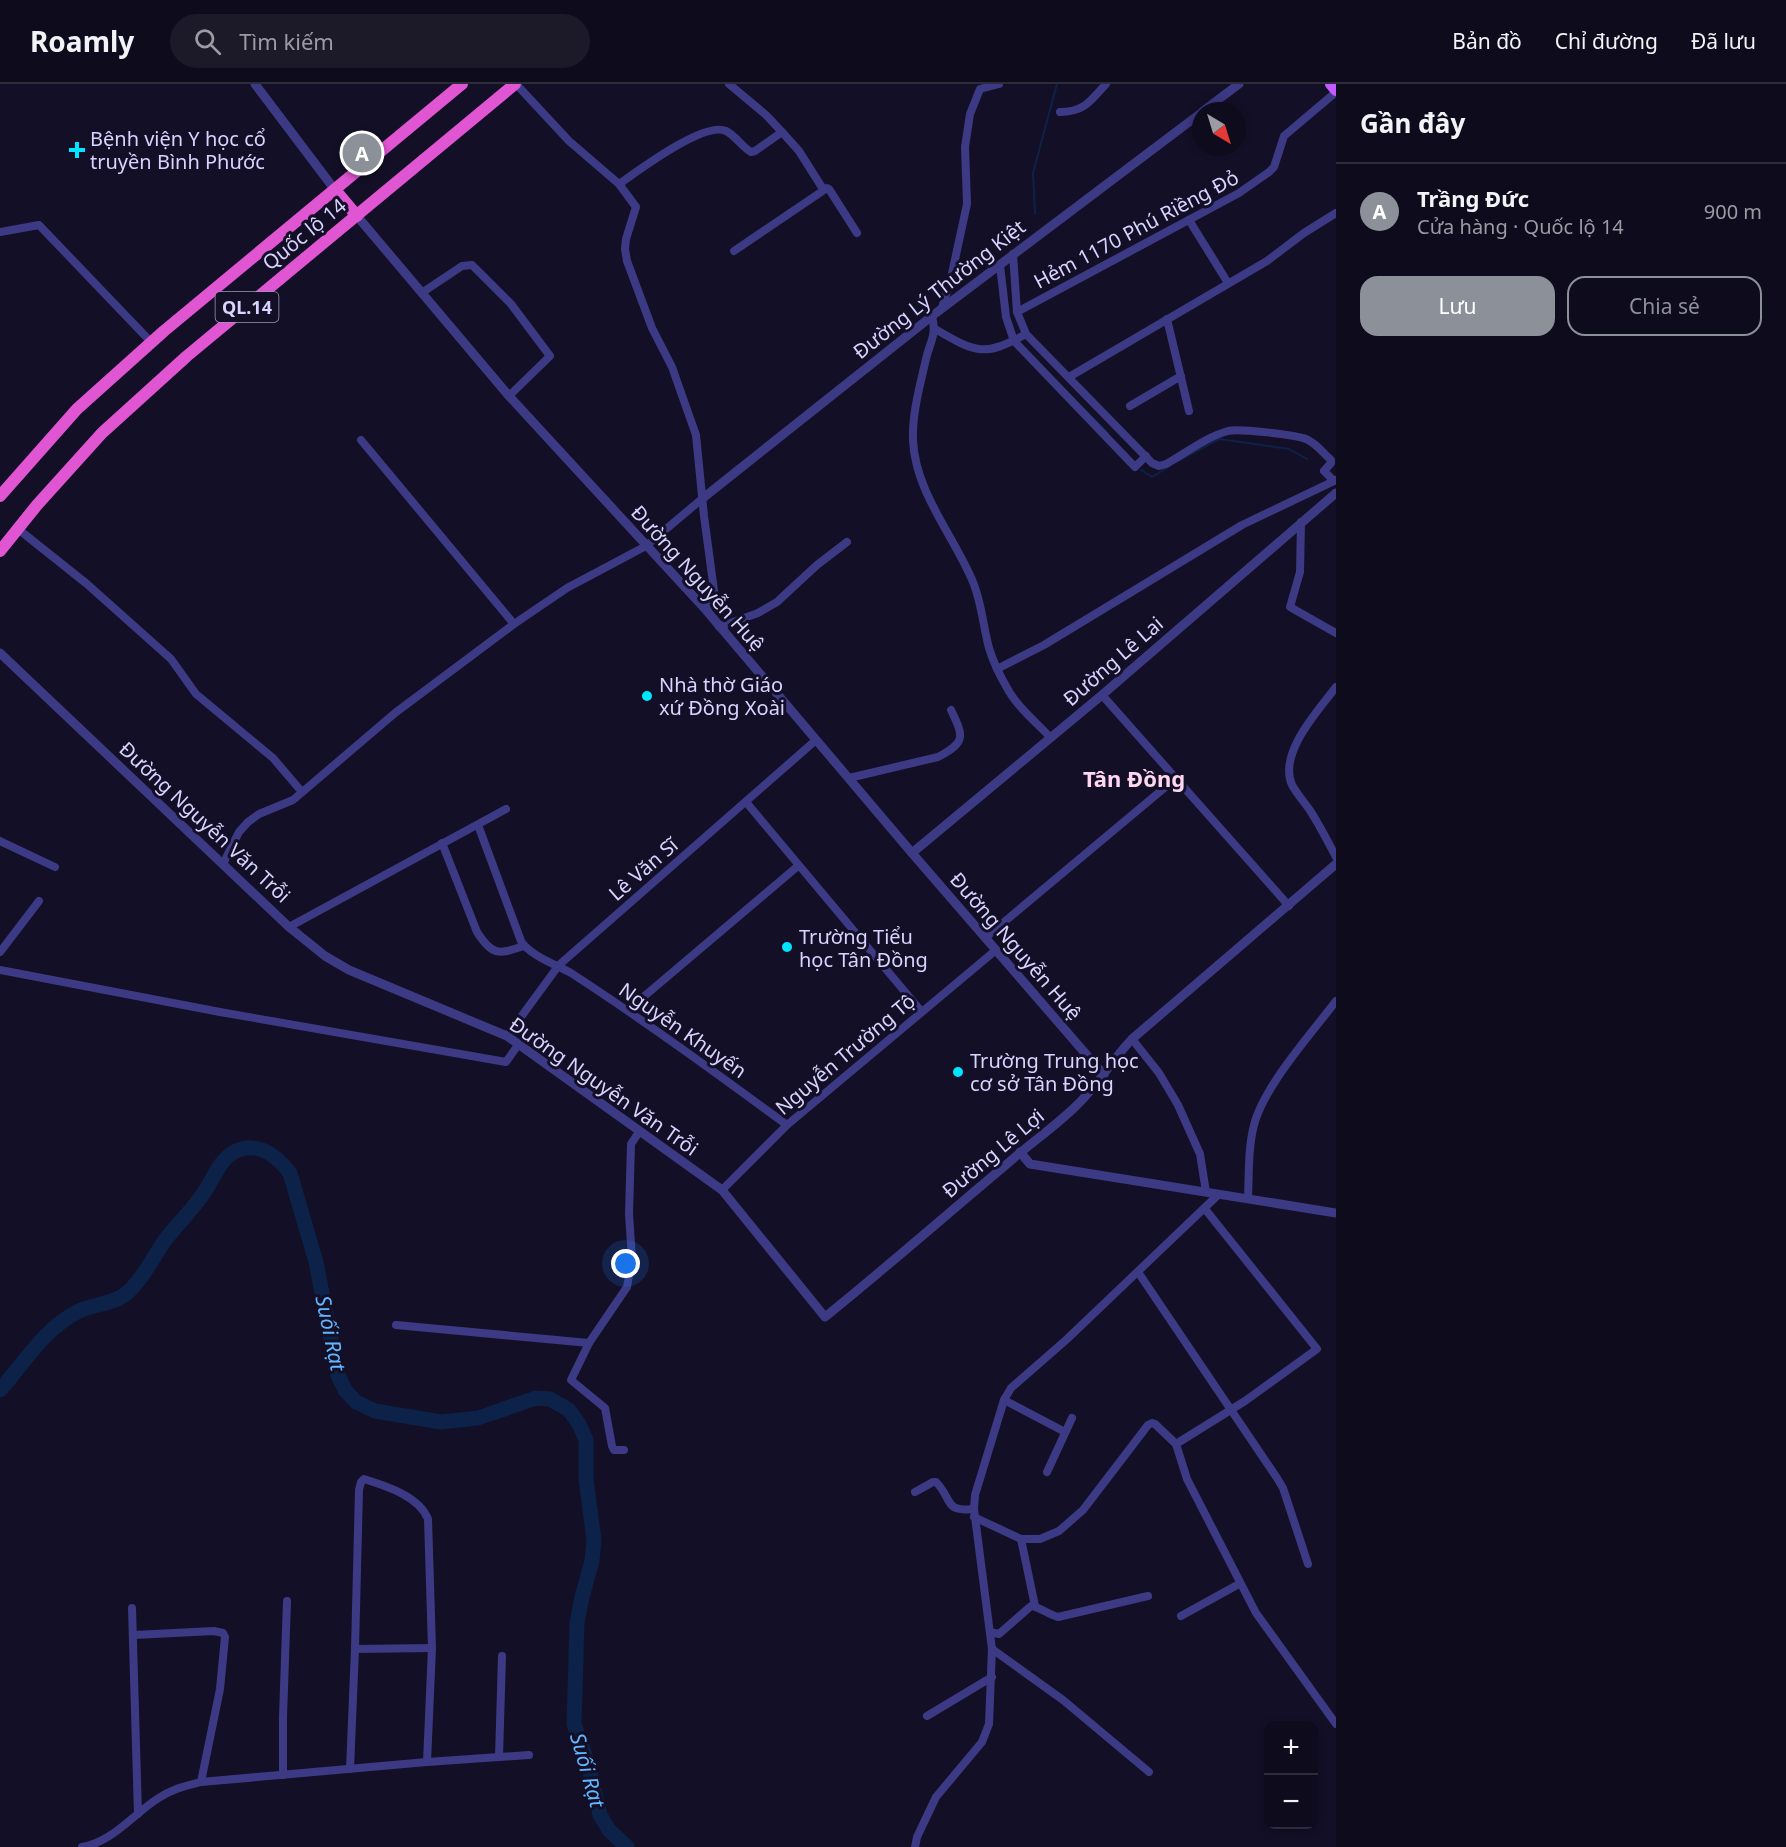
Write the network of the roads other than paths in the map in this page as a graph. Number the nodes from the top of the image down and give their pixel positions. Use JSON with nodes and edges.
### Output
{"nodes":[{"id":1,"x":255,"y":84,"type":"edge"},
{"id":2,"x":462,"y":84,"type":"edge"},
{"id":3,"x":516,"y":84,"type":"edge"},
{"id":4,"x":729,"y":84,"type":"edge"},
{"id":5,"x":999,"y":84,"type":"edge"},
{"id":6,"x":1106,"y":84,"type":"edge"},
{"id":7,"x":1239,"y":84,"type":"edge"},
{"id":8,"x":1331,"y":84,"type":"edge"},
{"id":9,"x":979,"y":87,"type":"edge"},
{"id":10,"x":1336,"y":91,"type":"edge"},
{"id":11,"x":1215,"y":102,"type":"edge"},
{"id":12,"x":1060,"y":112,"type":"dead end"},
{"id":13,"x":1192,"y":120,"type":"edge"},
{"id":14,"x":782,"y":132,"type":"junction"},
{"id":15,"x":619,"y":184,"type":"junction"},
{"id":16,"x":823,"y":189,"type":"junction"},
{"id":17,"x":335,"y":190,"type":"junction"},
{"id":18,"x":1336,"y":213,"type":"edge"},
{"id":19,"x":357,"y":216,"type":"junction"},
{"id":20,"x":1189,"y":220,"type":"junction"},
{"id":21,"x":0,"y":232,"type":"edge"},
{"id":22,"x":857,"y":233,"type":"dead end"},
{"id":23,"x":734,"y":250,"type":"dead end"},
{"id":24,"x":1013,"y":254,"type":"junction"},
{"id":25,"x":1000,"y":265,"type":"junction"},
{"id":26,"x":1228,"y":283,"type":"junction"},
{"id":27,"x":423,"y":292,"type":"junction"},
{"id":28,"x":942,"y":309,"type":"junction"},
{"id":29,"x":1017,"y":312,"type":"junction"},
{"id":30,"x":932,"y":316,"type":"junction"},
{"id":31,"x":1167,"y":319,"type":"junction"},
{"id":32,"x":935,"y":329,"type":"junction"},
{"id":33,"x":1026,"y":334,"type":"junction"},
{"id":34,"x":1014,"y":341,"type":"junction"},
{"id":35,"x":151,"y":342,"type":"junction"},
{"id":36,"x":1181,"y":376,"type":"junction"},
{"id":37,"x":1069,"y":377,"type":"junction"},
{"id":38,"x":508,"y":396,"type":"junction"},
{"id":39,"x":1130,"y":406,"type":"dead end"},
{"id":40,"x":1189,"y":411,"type":"dead end"},
{"id":41,"x":362,"y":440,"type":"dead end"},
{"id":42,"x":1146,"y":456,"type":"junction"},
{"id":43,"x":1335,"y":480,"type":"edge"},
{"id":44,"x":1336,"y":493,"type":"edge"},
{"id":45,"x":0,"y":496,"type":"edge"},
{"id":46,"x":703,"y":498,"type":"junction"},
{"id":47,"x":1301,"y":522,"type":"junction"},
{"id":48,"x":18,"y":529,"type":"junction"},
{"id":49,"x":847,"y":542,"type":"dead end"},
{"id":50,"x":646,"y":546,"type":"junction"},
{"id":51,"x":0,"y":551,"type":"edge"},
{"id":52,"x":706,"y":610,"type":"junction"},
{"id":53,"x":514,"y":624,"type":"junction"},
{"id":54,"x":719,"y":627,"type":"junction"},
{"id":55,"x":1336,"y":633,"type":"edge"},
{"id":56,"x":0,"y":653,"type":"edge"},
{"id":57,"x":998,"y":669,"type":"junction"},
{"id":58,"x":1336,"y":687,"type":"edge"},
{"id":59,"x":1102,"y":695,"type":"junction"},
{"id":60,"x":951,"y":710,"type":"dead end"},
{"id":61,"x":1050,"y":737,"type":"junction"},
{"id":62,"x":816,"y":740,"type":"junction"},
{"id":63,"x":849,"y":778,"type":"junction"},
{"id":64,"x":1175,"y":779,"type":"junction"},
{"id":65,"x":302,"y":792,"type":"junction"},
{"id":66,"x":746,"y":802,"type":"junction"},
{"id":67,"x":506,"y":809,"type":"dead end"},
{"id":68,"x":478,"y":825,"type":"junction"},
{"id":69,"x":0,"y":840,"type":"edge"},
{"id":70,"x":442,"y":843,"type":"junction"},
{"id":71,"x":912,"y":853,"type":"junction"},
{"id":72,"x":1336,"y":857,"type":"edge"},
{"id":73,"x":223,"y":864,"type":"junction"},
{"id":74,"x":1336,"y":864,"type":"edge"},
{"id":75,"x":798,"y":866,"type":"junction"},
{"id":76,"x":55,"y":867,"type":"dead end"},
{"id":77,"x":39,"y":901,"type":"dead end"},
{"id":78,"x":1288,"y":906,"type":"junction"},
{"id":79,"x":289,"y":927,"type":"junction"},
{"id":80,"x":985,"y":938,"type":"junction"},
{"id":81,"x":524,"y":946,"type":"junction"},
{"id":82,"x":996,"y":950,"type":"junction"},
{"id":83,"x":0,"y":952,"type":"edge"},
{"id":84,"x":558,"y":965,"type":"junction"},
{"id":85,"x":0,"y":970,"type":"edge"},
{"id":86,"x":1336,"y":1001,"type":"edge"},
{"id":87,"x":628,"y":1010,"type":"junction"},
{"id":88,"x":921,"y":1011,"type":"junction"},
{"id":89,"x":507,"y":1036,"type":"junction"},
{"id":90,"x":1132,"y":1039,"type":"junction"},
{"id":91,"x":518,"y":1045,"type":"junction"},
{"id":92,"x":1104,"y":1075,"type":"junction"},
{"id":93,"x":787,"y":1125,"type":"junction"},
{"id":94,"x":639,"y":1132,"type":"junction"},
{"id":95,"x":1020,"y":1152,"type":"junction"},
{"id":96,"x":722,"y":1190,"type":"junction"},
{"id":97,"x":1206,"y":1192,"type":"junction"},
{"id":98,"x":1218,"y":1195,"type":"junction"},
{"id":99,"x":1248,"y":1198,"type":"junction"},
{"id":100,"x":1205,"y":1209,"type":"junction"},
{"id":101,"x":1336,"y":1213,"type":"edge"},
{"id":102,"x":1138,"y":1272,"type":"junction"},
{"id":103,"x":825,"y":1317,"type":"joint"},
{"id":104,"x":396,"y":1325,"type":"dead end"},
{"id":105,"x":589,"y":1343,"type":"junction"},
{"id":106,"x":1004,"y":1400,"type":"junction"},
{"id":107,"x":1231,"y":1410,"type":"junction"},
{"id":108,"x":1072,"y":1418,"type":"dead end"},
{"id":109,"x":1065,"y":1432,"type":"junction"},
{"id":110,"x":1176,"y":1444,"type":"junction"},
{"id":111,"x":624,"y":1450,"type":"dead end"},
{"id":112,"x":1047,"y":1472,"type":"dead end"},
{"id":113,"x":915,"y":1492,"type":"dead end"},
{"id":114,"x":974,"y":1513,"type":"junction"},
{"id":115,"x":1021,"y":1539,"type":"junction"},
{"id":116,"x":1308,"y":1564,"type":"dead end"},
{"id":117,"x":1239,"y":1584,"type":"junction"},
{"id":118,"x":1148,"y":1596,"type":"dead end"},
{"id":119,"x":287,"y":1601,"type":"dead end"},
{"id":120,"x":1035,"y":1606,"type":"junction"},
{"id":121,"x":132,"y":1608,"type":"dead end"},
{"id":122,"x":1181,"y":1616,"type":"dead end"},
{"id":123,"x":990,"y":1632,"type":"junction"},
{"id":124,"x":134,"y":1635,"type":"junction"},
{"id":125,"x":432,"y":1648,"type":"junction"},
{"id":126,"x":355,"y":1649,"type":"junction"},
{"id":127,"x":992,"y":1649,"type":"junction"},
{"id":128,"x":502,"y":1656,"type":"dead end"},
{"id":129,"x":993,"y":1677,"type":"junction"},
{"id":130,"x":927,"y":1716,"type":"dead end"},
{"id":131,"x":1336,"y":1724,"type":"edge"},
{"id":132,"x":529,"y":1755,"type":"dead end"},
{"id":133,"x":499,"y":1757,"type":"junction"},
{"id":134,"x":427,"y":1762,"type":"junction"},
{"id":135,"x":350,"y":1769,"type":"junction"},
{"id":136,"x":1149,"y":1773,"type":"dead end"},
{"id":137,"x":284,"y":1775,"type":"junction"},
{"id":138,"x":201,"y":1782,"type":"junction"},
{"id":139,"x":138,"y":1814,"type":"junction"},
{"id":140,"x":82,"y":1847,"type":"edge"},
{"id":141,"x":915,"y":1847,"type":"edge"}],
"edges":[{"from":1,"to":17,"type":"street"},
{"from":2,"to":17,"type":"highway","name":"Quốc lộ 14","number":"QL.14"},
{"from":3,"to":15,"type":"street"},
{"from":3,"to":19,"type":"highway","name":"Quốc lộ 14","number":"QL.14"},
{"from":4,"to":14,"type":"street"},
{"from":5,"to":9,"type":"street"},
{"from":6,"to":12,"type":"street"},
{"from":7,"to":11,"type":"street","name":"Đường Lý Thường Kiệt"},
{"from":8,"to":10,"type":"main road"},
{"from":9,"to":28,"type":"street"},
{"from":10,"to":20,"type":"street","name":"Hẻm 1170 Phú Riềng Đỏ"},
{"from":13,"to":24,"type":"street","name":"Đường Lý Thường Kiệt"},
{"from":14,"to":15,"type":"street"},
{"from":14,"to":16,"type":"street"},
{"from":15,"to":46,"type":"street"},
{"from":16,"to":22,"type":"street"},
{"from":16,"to":23,"type":"street"},
{"from":17,"to":19,"type":"highway"},
{"from":17,"to":35,"type":"highway","name":"Quốc lộ 14","number":"QL.14"},
{"from":18,"to":26,"type":"street"},
{"from":19,"to":27,"type":"street","name":"Đường Nguyễn Huệ"},
{"from":19,"to":48,"type":"highway","name":"Quốc lộ 14","number":"QL.14"},
{"from":20,"to":26,"type":"street"},
{"from":20,"to":29,"type":"street","name":"Hẻm 1170 Phú Riềng Đỏ"},
{"from":21,"to":35,"type":"street"},
{"from":24,"to":25,"type":"street","name":"Đường Lý Thường Kiệt"},
{"from":24,"to":29,"type":"street"},
{"from":25,"to":28,"type":"street","name":"Đường Lý Thường Kiệt"},
{"from":25,"to":34,"type":"street"},
{"from":26,"to":31,"type":"street"},
{"from":27,"to":38,"type":"street","name":"Đường Nguyễn Huệ"},
{"from":27,"to":38,"type":"street"},
{"from":28,"to":30,"type":"street","name":"Đường Lý Thường Kiệt"},
{"from":29,"to":33,"type":"street"},
{"from":30,"to":32,"type":"street"},
{"from":30,"to":46,"type":"street","name":"Đường Lý Thường Kiệt"},
{"from":31,"to":36,"type":"street"},
{"from":31,"to":37,"type":"street"},
{"from":32,"to":34,"type":"street"},
{"from":32,"to":57,"type":"street"},
{"from":33,"to":34,"type":"street"},
{"from":33,"to":37,"type":"street"},
{"from":34,"to":42,"type":"street"},
{"from":35,"to":45,"type":"highway","name":"Quốc lộ 14","number":"QL.14"},
{"from":36,"to":39,"type":"street"},
{"from":36,"to":40,"type":"street"},
{"from":37,"to":42,"type":"street"},
{"from":38,"to":50,"type":"street","name":"Đường Nguyễn Huệ"},
{"from":41,"to":53,"type":"street"},
{"from":42,"to":43,"type":"street"},
{"from":43,"to":57,"type":"street"},
{"from":44,"to":47,"type":"street","name":"Đường Lê Lai"},
{"from":46,"to":50,"type":"street"},
{"from":46,"to":52,"type":"street"},
{"from":47,"to":55,"type":"street"},
{"from":47,"to":59,"type":"street","name":"Đường Lê Lai"},
{"from":48,"to":51,"type":"highway","name":"Quốc lộ 14","number":"QL.14"},
{"from":48,"to":65,"type":"street"},
{"from":49,"to":54,"type":"street"},
{"from":50,"to":52,"type":"street","name":"Đường Nguyễn Huệ"},
{"from":50,"to":53,"type":"street"},
{"from":52,"to":54,"type":"street","name":"Đường Nguyễn Huệ"},
{"from":53,"to":65,"type":"street"},
{"from":54,"to":62,"type":"street","name":"Đường Nguyễn Huệ"},
{"from":56,"to":73,"type":"street","name":"Đường Nguyễn Văn Trỗi"},
{"from":57,"to":61,"type":"street"},
{"from":58,"to":72,"type":"street"},
{"from":59,"to":61,"type":"street","name":"Đường Lê Lai"},
{"from":59,"to":64,"type":"street"},
{"from":60,"to":63,"type":"street"},
{"from":61,"to":71,"type":"street","name":"Đường Lê Lai"},
{"from":62,"to":63,"type":"street","name":"Đường Nguyễn Huệ"},
{"from":62,"to":66,"type":"street","name":"Lê Văn Sĩ"},
{"from":63,"to":71,"type":"street","name":"Đường Nguyễn Huệ"},
{"from":64,"to":78,"type":"street"},
{"from":64,"to":80,"type":"street"},
{"from":65,"to":73,"type":"street"},
{"from":66,"to":75,"type":"street"},
{"from":66,"to":84,"type":"street","name":"Lê Văn Sĩ"},
{"from":67,"to":68,"type":"street"},
{"from":68,"to":70,"type":"street"},
{"from":68,"to":81,"type":"street"},
{"from":69,"to":76,"type":"street"},
{"from":70,"to":79,"type":"street"},
{"from":70,"to":81,"type":"street"},
{"from":71,"to":80,"type":"street","name":"Đường Nguyễn Huệ"},
{"from":73,"to":79,"type":"street","name":"Đường Nguyễn Văn Trỗi"},
{"from":74,"to":78,"type":"street","name":"Đường Lê Lợi"},
{"from":75,"to":87,"type":"street"},
{"from":75,"to":88,"type":"street"},
{"from":77,"to":83,"type":"street"},
{"from":78,"to":90,"type":"street","name":"Đường Lê Lợi"},
{"from":79,"to":89,"type":"street","name":"Đường Nguyễn Văn Trỗi"},
{"from":80,"to":82,"type":"street","name":"Đường Nguyễn Huệ"},
{"from":81,"to":84,"type":"street","name":"Nguyễn Khuyến"},
{"from":82,"to":88,"type":"street","name":"Nguyễn Trường Tộ"},
{"from":82,"to":92,"type":"street","name":"Đường Nguyễn Huệ"},
{"from":84,"to":87,"type":"street","name":"Nguyễn Khuyến"},
{"from":84,"to":89,"type":"street","name":"Lê Văn Sĩ"},
{"from":85,"to":91,"type":"street"},
{"from":86,"to":99,"type":"street"},
{"from":87,"to":93,"type":"street","name":"Nguyễn Khuyến"},
{"from":88,"to":93,"type":"street","name":"Nguyễn Trường Tộ"},
{"from":89,"to":91,"type":"street","name":"Đường Nguyễn Văn Trỗi"},
{"from":90,"to":92,"type":"street","name":"Đường Lê Lợi"},
{"from":90,"to":97,"type":"street"},
{"from":91,"to":94,"type":"street","name":"Đường Nguyễn Văn Trỗi"},
{"from":92,"to":95,"type":"street","name":"Đường Lê Lợi"},
{"from":93,"to":96,"type":"street","name":"Nguyễn Trường Tộ"},
{"from":94,"to":96,"type":"street","name":"Đường Nguyễn Văn Trỗi"},
{"from":94,"to":105,"type":"street"},
{"from":95,"to":97,"type":"street"},
{"from":95,"to":103,"type":"street","name":"Đường Lê Lợi"},
{"from":96,"to":103,"type":"street","name":"Đường Nguyễn Văn Trỗi"},
{"from":97,"to":98,"type":"street"},
{"from":98,"to":99,"type":"street"},
{"from":98,"to":100,"type":"street"},
{"from":99,"to":101,"type":"street"},
{"from":100,"to":102,"type":"street"},
{"from":100,"to":107,"type":"street"},
{"from":102,"to":106,"type":"street"},
{"from":102,"to":107,"type":"street"},
{"from":104,"to":105,"type":"street"},
{"from":105,"to":111,"type":"street"},
{"from":106,"to":109,"type":"street"},
{"from":106,"to":114,"type":"street"},
{"from":107,"to":110,"type":"street"},
{"from":107,"to":116,"type":"street"},
{"from":108,"to":109,"type":"street"},
{"from":109,"to":112,"type":"street"},
{"from":110,"to":115,"type":"street"},
{"from":110,"to":117,"type":"street"},
{"from":113,"to":114,"type":"street"},
{"from":114,"to":115,"type":"street"},
{"from":114,"to":123,"type":"street"},
{"from":115,"to":120,"type":"street"},
{"from":117,"to":122,"type":"street"},
{"from":117,"to":131,"type":"street"},
{"from":118,"to":120,"type":"street"},
{"from":119,"to":137,"type":"street"},
{"from":120,"to":123,"type":"street"},
{"from":121,"to":124,"type":"street"},
{"from":123,"to":127,"type":"street"},
{"from":124,"to":138,"type":"street"},
{"from":124,"to":139,"type":"street"},
{"from":125,"to":126,"type":"street"},
{"from":125,"to":126,"type":"street"},
{"from":125,"to":134,"type":"street"},
{"from":126,"to":135,"type":"street"},
{"from":127,"to":129,"type":"street"},
{"from":127,"to":136,"type":"street"},
{"from":128,"to":133,"type":"street"},
{"from":129,"to":130,"type":"street"},
{"from":129,"to":141,"type":"street"},
{"from":132,"to":133,"type":"street"},
{"from":133,"to":134,"type":"street"},
{"from":134,"to":135,"type":"street"},
{"from":135,"to":137,"type":"street"},
{"from":137,"to":138,"type":"street"},
{"from":138,"to":139,"type":"street"},
{"from":139,"to":140,"type":"street"}]}
